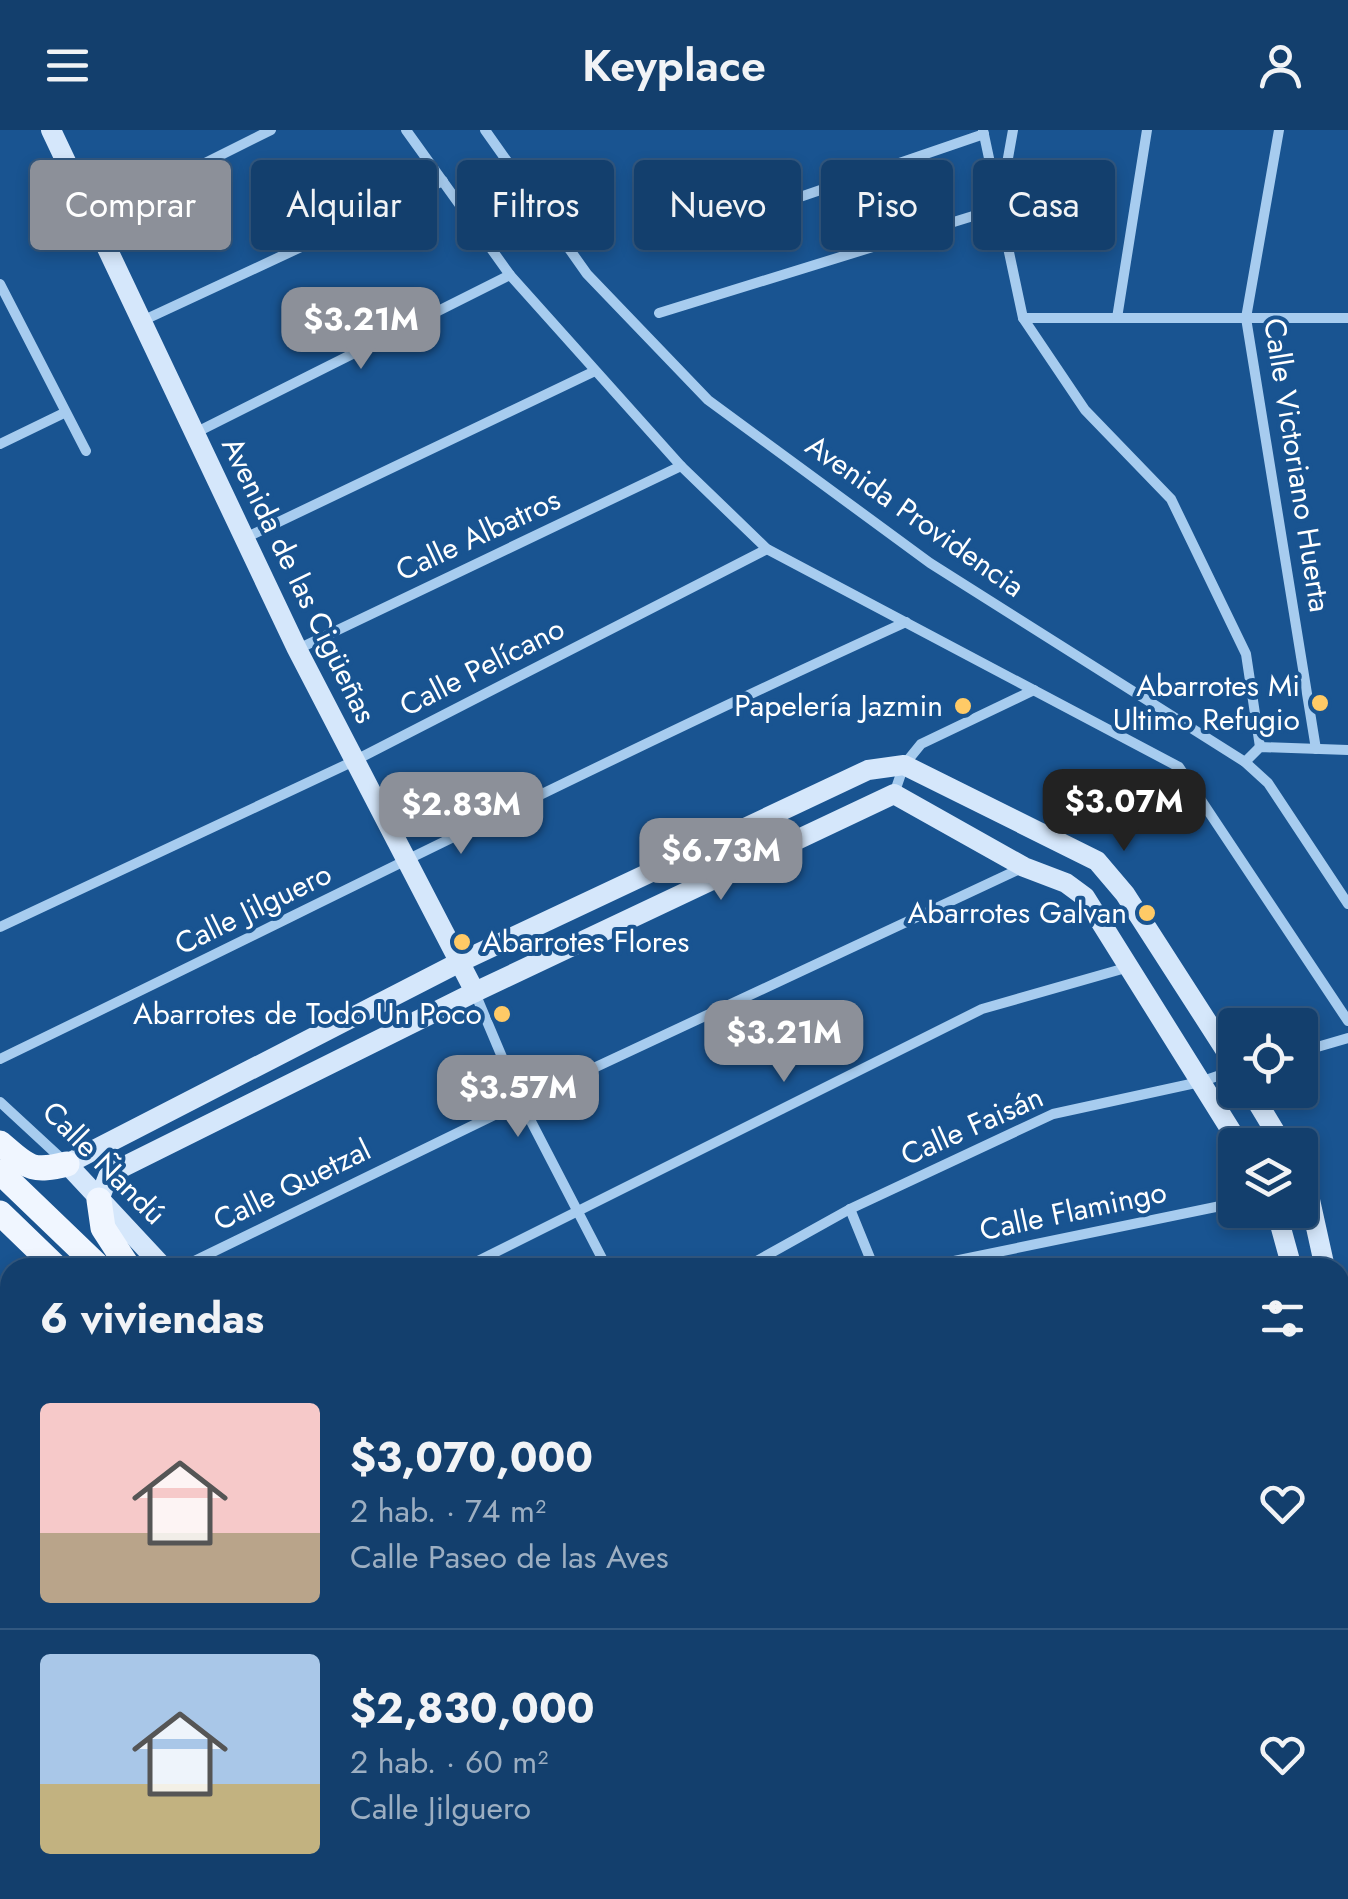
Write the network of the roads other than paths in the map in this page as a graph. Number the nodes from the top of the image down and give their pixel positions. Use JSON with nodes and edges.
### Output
{"nodes":[{"id":1,"x":52,"y":130,"type":"edge"},
{"id":2,"x":271,"y":130,"type":"edge"},
{"id":3,"x":406,"y":130,"type":"edge"},
{"id":4,"x":485,"y":130,"type":"edge"},
{"id":5,"x":1013,"y":130,"type":"edge"},
{"id":6,"x":1147,"y":130,"type":"edge"},
{"id":7,"x":1279,"y":130,"type":"edge"},
{"id":8,"x":984,"y":132,"type":"edge"},
{"id":9,"x":66,"y":160,"type":"edge"},
{"id":10,"x":211,"y":160,"type":"edge"},
{"id":11,"x":990,"y":160,"type":"edge"},
{"id":12,"x":1008,"y":160,"type":"edge"},
{"id":13,"x":442,"y":181,"type":"junction"},
{"id":14,"x":801,"y":196,"type":"edge"},
{"id":15,"x":973,"y":216,"type":"edge"},
{"id":16,"x":109,"y":250,"type":"edge"},
{"id":17,"x":1009,"y":250,"type":"edge"},
{"id":18,"x":510,"y":275,"type":"junction"},
{"id":19,"x":0,"y":284,"type":"edge"},
{"id":20,"x":659,"y":313,"type":"dead end"},
{"id":21,"x":1023,"y":318,"type":"junction"},
{"id":22,"x":1117,"y":318,"type":"junction"},
{"id":23,"x":1246,"y":318,"type":"junction"},
{"id":24,"x":1348,"y":318,"type":"edge"},
{"id":25,"x":142,"y":322,"type":"junction"},
{"id":26,"x":595,"y":370,"type":"junction"},
{"id":27,"x":64,"y":413,"type":"junction"},
{"id":28,"x":194,"y":433,"type":"junction"},
{"id":29,"x":0,"y":444,"type":"edge"},
{"id":30,"x":86,"y":451,"type":"dead end"},
{"id":31,"x":682,"y":466,"type":"junction"},
{"id":32,"x":244,"y":538,"type":"junction"},
{"id":33,"x":767,"y":549,"type":"junction"},
{"id":34,"x":906,"y":622,"type":"junction"},
{"id":35,"x":297,"y":649,"type":"junction"},
{"id":36,"x":1034,"y":690,"type":"junction"},
{"id":37,"x":1260,"y":747,"type":"junction"},
{"id":38,"x":1316,"y":748,"type":"junction"},
{"id":39,"x":1348,"y":750,"type":"edge"},
{"id":40,"x":354,"y":761,"type":"junction"},
{"id":41,"x":1245,"y":762,"type":"junction"},
{"id":42,"x":904,"y":765,"type":"junction"},
{"id":43,"x":894,"y":794,"type":"junction"},
{"id":44,"x":406,"y":862,"type":"junction"},
{"id":45,"x":1024,"y":867,"type":"junction"},
{"id":46,"x":1348,"y":904,"type":"edge"},
{"id":47,"x":0,"y":928,"type":"edge"},
{"id":48,"x":460,"y":962,"type":"junction"},
{"id":49,"x":1130,"y":967,"type":"junction"},
{"id":50,"x":475,"y":992,"type":"junction"},
{"id":51,"x":1348,"y":1020,"type":"edge"},
{"id":52,"x":1348,"y":1038,"type":"edge"},
{"id":53,"x":1218,"y":1041,"type":"edge"},
{"id":54,"x":1318,"y":1047,"type":"edge"},
{"id":55,"x":0,"y":1059,"type":"edge"},
{"id":56,"x":1218,"y":1075,"type":"edge"},
{"id":57,"x":1200,"y":1082,"type":"junction"},
{"id":58,"x":0,"y":1102,"type":"edge"},
{"id":59,"x":522,"y":1102,"type":"junction"},
{"id":60,"x":1229,"y":1128,"type":"edge"},
{"id":61,"x":0,"y":1143,"type":"edge"},
{"id":62,"x":68,"y":1164,"type":"junction"},
{"id":63,"x":0,"y":1172,"type":"edge"},
{"id":64,"x":100,"y":1200,"type":"junction"},
{"id":65,"x":1218,"y":1207,"type":"edge"},
{"id":66,"x":850,"y":1210,"type":"junction"},
{"id":67,"x":576,"y":1211,"type":"junction"},
{"id":68,"x":0,"y":1213,"type":"edge"},
{"id":69,"x":1281,"y":1228,"type":"edge"},
{"id":70,"x":1316,"y":1228,"type":"edge"},
{"id":71,"x":47,"y":1258,"type":"edge"},
{"id":72,"x":90,"y":1258,"type":"edge"},
{"id":73,"x":122,"y":1258,"type":"edge"},
{"id":74,"x":155,"y":1258,"type":"edge"},
{"id":75,"x":201,"y":1258,"type":"edge"},
{"id":76,"x":485,"y":1258,"type":"edge"},
{"id":77,"x":602,"y":1258,"type":"edge"},
{"id":78,"x":762,"y":1258,"type":"edge"},
{"id":79,"x":870,"y":1258,"type":"edge"},
{"id":80,"x":969,"y":1258,"type":"edge"},
{"id":81,"x":1289,"y":1258,"type":"edge"},
{"id":82,"x":1323,"y":1258,"type":"edge"}],
"edges":[{"from":1,"to":9,"type":"street","name":"Avenida de las Cigüeñas"},
{"from":2,"to":10,"type":"street"},
{"from":3,"to":13,"type":"street"},
{"from":4,"to":41,"type":"street","name":"Avenida Providencia"},
{"from":5,"to":12,"type":"street"},
{"from":6,"to":22,"type":"street"},
{"from":7,"to":23,"type":"street","name":"Calle Victoriano Huerta"},
{"from":8,"to":11,"type":"street"},
{"from":8,"to":14,"type":"street"},
{"from":13,"to":18,"type":"street"},
{"from":13,"to":25,"type":"street"},
{"from":15,"to":20,"type":"street"},
{"from":16,"to":25,"type":"street","name":"Avenida de las Cigüeñas"},
{"from":17,"to":21,"type":"street"},
{"from":18,"to":26,"type":"street"},
{"from":18,"to":28,"type":"street"},
{"from":19,"to":27,"type":"street"},
{"from":21,"to":22,"type":"street"},
{"from":21,"to":37,"type":"street"},
{"from":22,"to":23,"type":"street"},
{"from":23,"to":24,"type":"street"},
{"from":23,"to":38,"type":"street","name":"Calle Victoriano Huerta"},
{"from":25,"to":28,"type":"street","name":"Avenida de las Cigüeñas"},
{"from":26,"to":31,"type":"street"},
{"from":26,"to":32,"type":"street"},
{"from":27,"to":29,"type":"street"},
{"from":27,"to":30,"type":"street"},
{"from":28,"to":32,"type":"street","name":"Avenida de las Cigüeñas"},
{"from":31,"to":33,"type":"street"},
{"from":31,"to":35,"type":"street","name":"Calle Albatros"},
{"from":32,"to":35,"type":"street","name":"Avenida de las Cigüeñas"},
{"from":33,"to":34,"type":"street"},
{"from":33,"to":40,"type":"street","name":"Calle Pelícano"},
{"from":34,"to":36,"type":"street"},
{"from":34,"to":44,"type":"street","name":"Calle Jilguero"},
{"from":35,"to":40,"type":"street","name":"Avenida de las Cigüeñas"},
{"from":36,"to":42,"type":"street"},
{"from":36,"to":51,"type":"street"},
{"from":37,"to":38,"type":"street"},
{"from":37,"to":41,"type":"street"},
{"from":38,"to":39,"type":"street"},
{"from":40,"to":44,"type":"street","name":"Avenida de las Cigüeñas"},
{"from":40,"to":47,"type":"street","name":"Calle Pelícano"},
{"from":41,"to":46,"type":"street","name":"Avenida Providencia"},
{"from":42,"to":43,"type":"street"},
{"from":42,"to":48,"type":"street"},
{"from":42,"to":53,"type":"street"},
{"from":43,"to":45,"type":"street"},
{"from":43,"to":50,"type":"street"},
{"from":44,"to":48,"type":"street","name":"Avenida de las Cigüeñas"},
{"from":44,"to":55,"type":"street","name":"Calle Jilguero"},
{"from":45,"to":49,"type":"street"},
{"from":45,"to":59,"type":"street","name":"Calle Quetzal"},
{"from":48,"to":50,"type":"street","name":"Avenida de las Cigüeñas"},
{"from":48,"to":62,"type":"street"},
{"from":49,"to":57,"type":"street"},
{"from":49,"to":67,"type":"street"},
{"from":50,"to":59,"type":"street","name":"Avenida de las Cigüeñas"},
{"from":50,"to":64,"type":"street"},
{"from":52,"to":54,"type":"street"},
{"from":56,"to":57,"type":"street","name":"Calle Faisán"},
{"from":57,"to":60,"type":"street"},
{"from":57,"to":66,"type":"street","name":"Calle Faisán"},
{"from":58,"to":62,"type":"street","name":"Calle Ñandú"},
{"from":59,"to":67,"type":"street","name":"Avenida de las Cigüeñas"},
{"from":59,"to":75,"type":"street","name":"Calle Quetzal"},
{"from":61,"to":62,"type":"main road"},
{"from":62,"to":64,"type":"street","name":"Calle Ñandú"},
{"from":63,"to":72,"type":"main road"},
{"from":64,"to":73,"type":"main road"},
{"from":64,"to":74,"type":"street","name":"Calle Ñandú"},
{"from":65,"to":80,"type":"street","name":"Calle Flamingo"},
{"from":66,"to":78,"type":"street","name":"Calle Faisán"},
{"from":66,"to":79,"type":"street"},
{"from":67,"to":76,"type":"street"},
{"from":67,"to":77,"type":"street","name":"Avenida de las Cigüeñas"},
{"from":68,"to":71,"type":"main road"},
{"from":69,"to":81,"type":"street"},
{"from":70,"to":82,"type":"street"}]}
